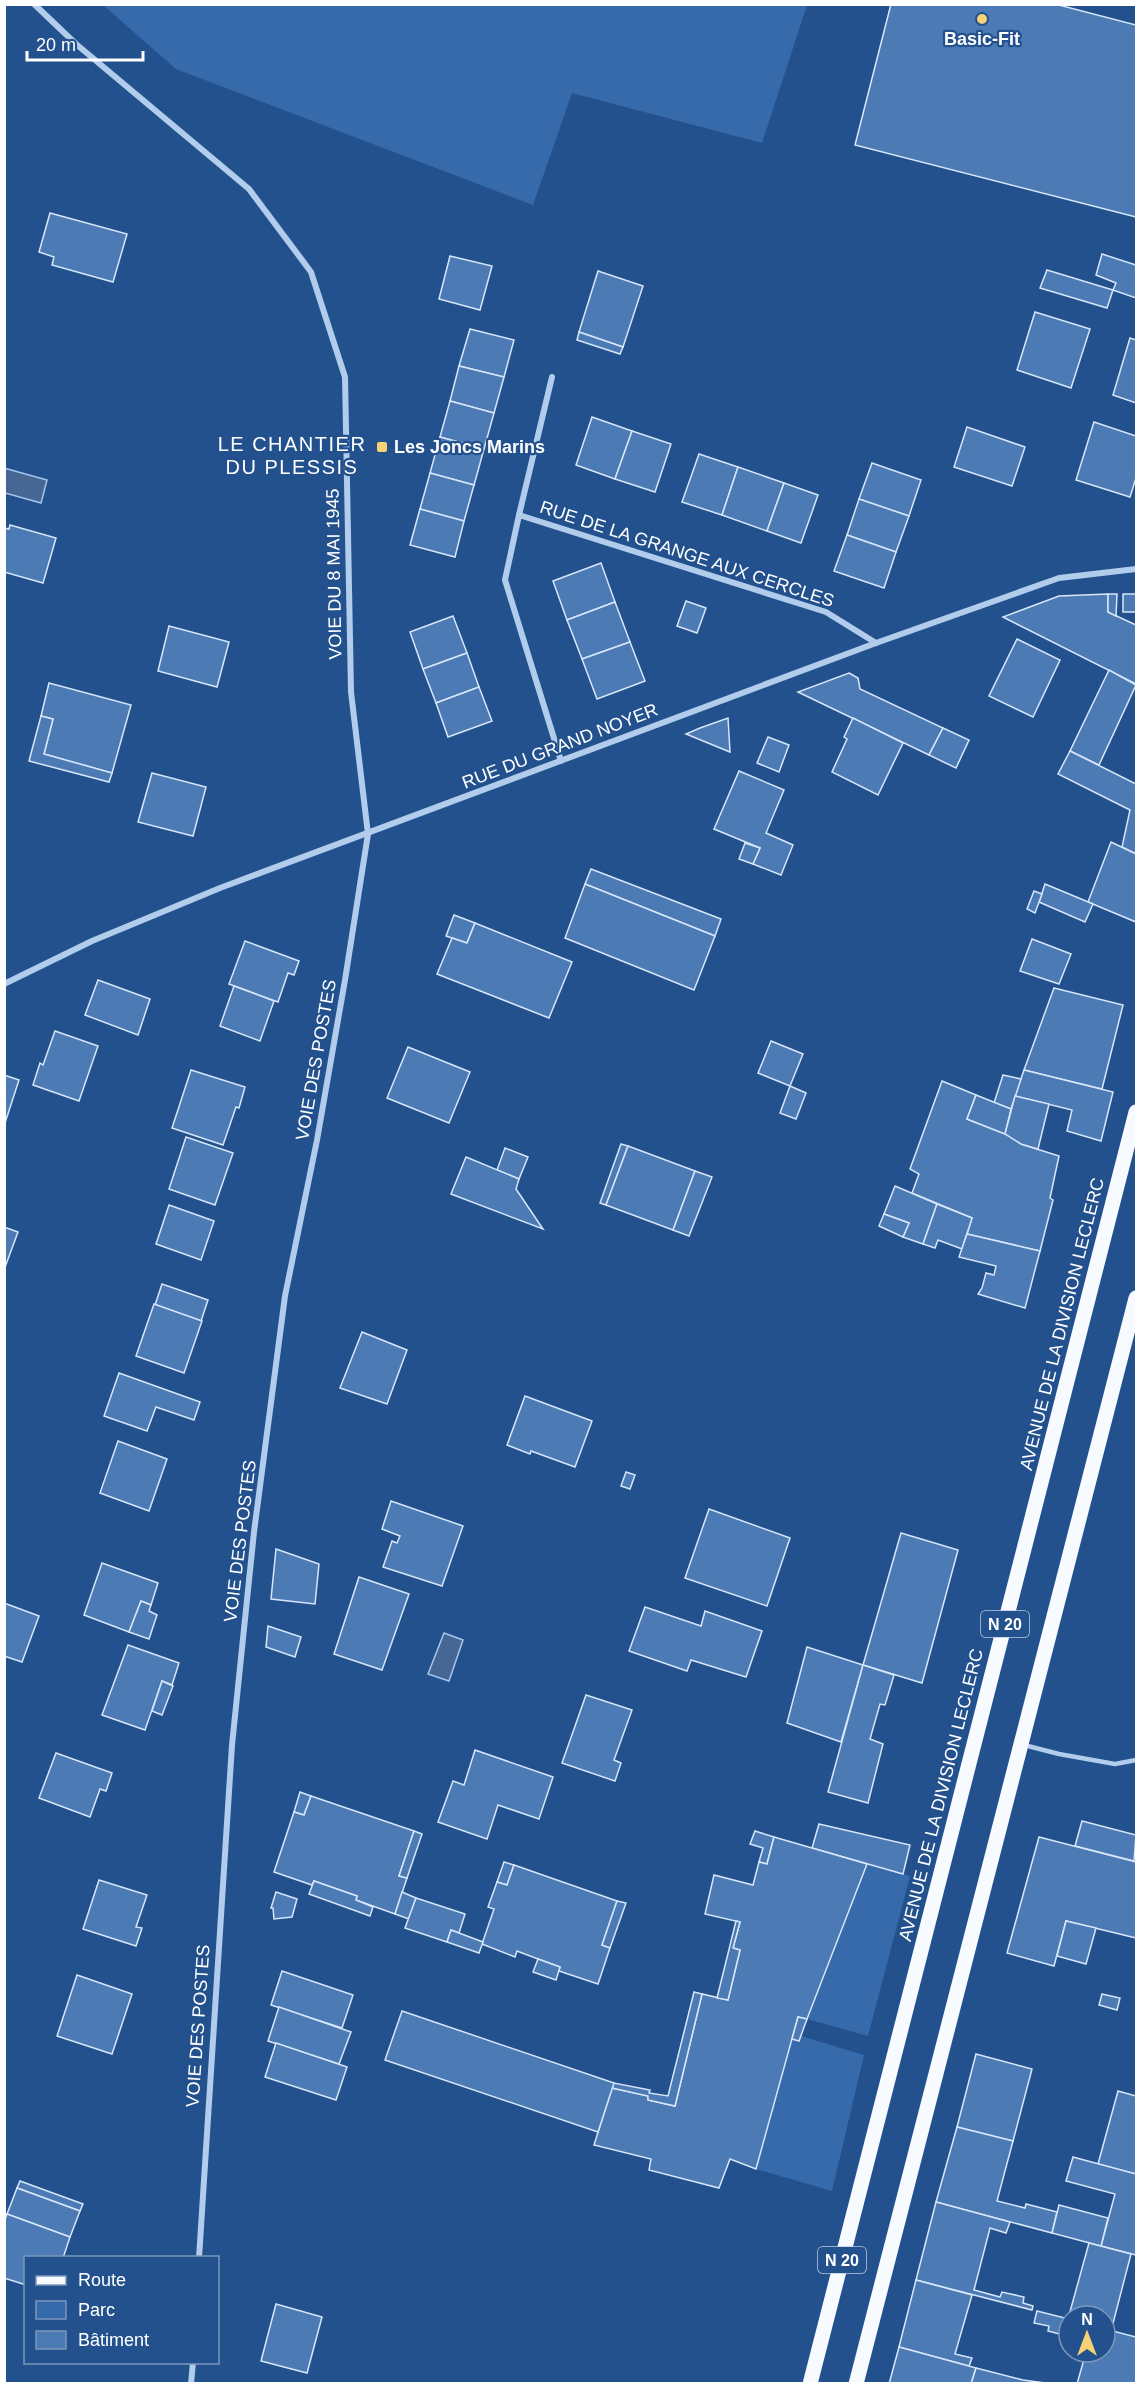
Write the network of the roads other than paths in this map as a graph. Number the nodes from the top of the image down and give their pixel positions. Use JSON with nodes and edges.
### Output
{"nodes":[{"id":1,"x":34,"y":4,"type":"edge"},
{"id":2,"x":552,"y":378,"type":"dead end"},
{"id":3,"x":519,"y":515,"type":"junction"},
{"id":4,"x":1137,"y":569,"type":"edge"},
{"id":5,"x":876,"y":643,"type":"junction"},
{"id":6,"x":561,"y":761,"type":"junction"},
{"id":7,"x":368,"y":834,"type":"junction"},
{"id":8,"x":4,"y":984,"type":"edge"},
{"id":9,"x":1137,"y":1112,"type":"edge"},
{"id":10,"x":1137,"y":1298,"type":"edge"},
{"id":11,"x":1022,"y":1744,"type":"junction"},
{"id":12,"x":1137,"y":1760,"type":"edge"},
{"id":13,"x":199,"y":2256,"type":"edge"},
{"id":14,"x":193,"y":2364,"type":"edge"},
{"id":15,"x":191,"y":2384,"type":"edge"},
{"id":16,"x":810,"y":2384,"type":"edge"},
{"id":17,"x":856,"y":2384,"type":"edge"}],
"edges":[{"from":1,"to":7,"type":"street","name":"VOIE DU 8 MAI 1945"},
{"from":2,"to":3,"type":"street","name":"RUE DE LA GRANGE AUX CERCLES"},
{"from":3,"to":5,"type":"street","name":"RUE DE LA GRANGE AUX CERCLES"},
{"from":3,"to":6,"type":"street","name":"RUE DE LA GRANGE AUX CERCLES"},
{"from":4,"to":5,"type":"street","name":"RUE DU GRAND NOYER"},
{"from":5,"to":6,"type":"street","name":"RUE DU GRAND NOYER"},
{"from":6,"to":7,"type":"street","name":"RUE DU GRAND NOYER"},
{"from":7,"to":8,"type":"street","name":"RUE DU GRAND NOYER"},
{"from":7,"to":13,"type":"street","name":"VOIE DES POSTES"},
{"from":9,"to":16,"type":"main road","name":"AVENUE DE LA DIVISION LECLERC","number":"N 20"},
{"from":10,"to":11,"type":"main road","number":"N 20"},
{"from":11,"to":12,"type":"lane"},
{"from":11,"to":17,"type":"main road","number":"N 20"},
{"from":14,"to":15,"type":"street"}]}
